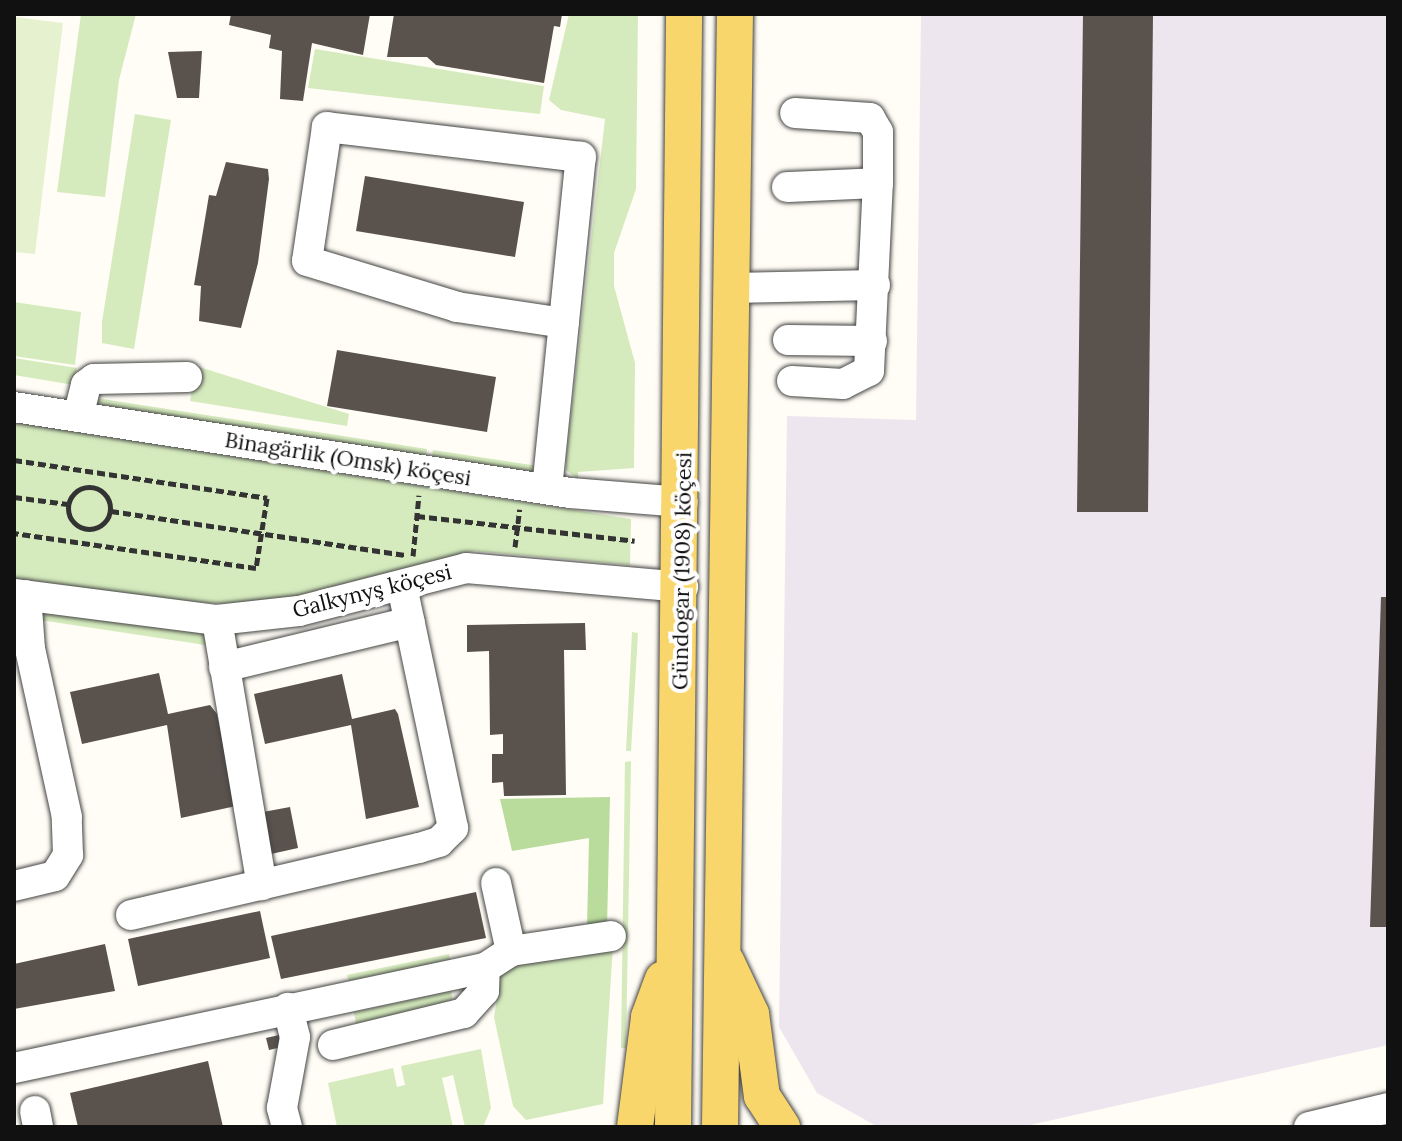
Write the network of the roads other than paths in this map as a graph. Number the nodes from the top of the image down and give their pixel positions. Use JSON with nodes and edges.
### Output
{"nodes":[{"id":1,"x":684,"y":14,"type":"edge"},
{"id":2,"x":735,"y":14,"type":"edge"},
{"id":3,"x":795,"y":113,"type":"dead end"},
{"id":4,"x":878,"y":183,"type":"junction"},
{"id":5,"x":787,"y":187,"type":"dead end"},
{"id":6,"x":875,"y":285,"type":"junction"},
{"id":7,"x":732,"y":288,"type":"junction"},
{"id":8,"x":564,"y":323,"type":"junction"},
{"id":9,"x":788,"y":340,"type":"dead end"},
{"id":10,"x":872,"y":341,"type":"junction"},
{"id":11,"x":187,"y":377,"type":"dead end"},
{"id":12,"x":792,"y":381,"type":"dead end"},
{"id":13,"x":14,"y":407,"type":"edge"},
{"id":14,"x":78,"y":417,"type":"junction"},
{"id":15,"x":534,"y":496,"type":"junction"},
{"id":16,"x":683,"y":502,"type":"junction"},
{"id":17,"x":729,"y":508,"type":"junction"},
{"id":18,"x":410,"y":576,"type":"junction"},
{"id":19,"x":683,"y":587,"type":"junction"},
{"id":20,"x":20,"y":595,"type":"edge"},
{"id":21,"x":217,"y":620,"type":"junction"},
{"id":22,"x":410,"y":622,"type":"junction"},
{"id":23,"x":224,"y":667,"type":"junction"},
{"id":24,"x":496,"y":883,"type":"dead end"},
{"id":25,"x":262,"y":885,"type":"junction"},
{"id":26,"x":14,"y":886,"type":"edge"},
{"id":27,"x":131,"y":915,"type":"dead end"},
{"id":28,"x":611,"y":936,"type":"dead end"},
{"id":29,"x":511,"y":951,"type":"junction"},
{"id":30,"x":674,"y":951,"type":"junction"},
{"id":31,"x":722,"y":953,"type":"junction"},
{"id":32,"x":485,"y":968,"type":"junction"},
{"id":33,"x":288,"y":1008,"type":"junction"},
{"id":34,"x":333,"y":1045,"type":"dead end"},
{"id":35,"x":14,"y":1068,"type":"edge"},
{"id":36,"x":1388,"y":1108,"type":"edge"},
{"id":37,"x":1325,"y":1125,"type":"edge"},
{"id":38,"x":287,"y":1127,"type":"edge"},
{"id":39,"x":635,"y":1127,"type":"edge"},
{"id":40,"x":673,"y":1127,"type":"edge"},
{"id":41,"x":720,"y":1127,"type":"edge"},
{"id":42,"x":782,"y":1127,"type":"edge"}],
"edges":[{"from":1,"to":16,"type":"main road","name":"Gündogar (1908) köçesi"},
{"from":2,"to":7,"type":"main road","name":"Gündogar (1908) köçesi"},
{"from":3,"to":4,"type":"street"},
{"from":4,"to":5,"type":"street"},
{"from":4,"to":6,"type":"street"},
{"from":6,"to":7,"type":"street"},
{"from":6,"to":10,"type":"street"},
{"from":7,"to":17,"type":"main road","name":"Gündogar (1908) köçesi"},
{"from":8,"to":8,"type":"street"},
{"from":8,"to":15,"type":"street"},
{"from":9,"to":10,"type":"street"},
{"from":10,"to":12,"type":"street"},
{"from":11,"to":14,"type":"street"},
{"from":13,"to":14,"type":"street","name":"Binagärlik (Omsk) köçesi"},
{"from":14,"to":15,"type":"street","name":"Binagärlik (Omsk) köçesi"},
{"from":15,"to":16,"type":"street","name":"Binagärlik (Omsk) köçesi"},
{"from":16,"to":17,"type":"main road"},
{"from":16,"to":19,"type":"main road","name":"Gündogar (1908) köçesi"},
{"from":17,"to":31,"type":"main road","name":"Gündogar (1908) köçesi"},
{"from":18,"to":19,"type":"street","name":"Galkynyş köçesi"},
{"from":18,"to":21,"type":"street","name":"Galkynyş köçesi"},
{"from":18,"to":22,"type":"street"},
{"from":19,"to":30,"type":"main road","name":"Gündogar (1908) köçesi"},
{"from":20,"to":21,"type":"street","name":"Galkynyş köçesi"},
{"from":20,"to":26,"type":"street"},
{"from":21,"to":23,"type":"street"},
{"from":22,"to":23,"type":"street"},
{"from":22,"to":25,"type":"street"},
{"from":23,"to":25,"type":"street"},
{"from":24,"to":29,"type":"street"},
{"from":25,"to":27,"type":"street"},
{"from":28,"to":29,"type":"street"},
{"from":29,"to":32,"type":"street"},
{"from":30,"to":39,"type":"main road"},
{"from":30,"to":40,"type":"main road","name":"Gündogar (1908) köçesi"},
{"from":31,"to":41,"type":"main road","name":"Gündogar (1908) köçesi"},
{"from":31,"to":42,"type":"main road"},
{"from":32,"to":33,"type":"street"},
{"from":32,"to":34,"type":"street"},
{"from":33,"to":35,"type":"street"},
{"from":33,"to":38,"type":"street"},
{"from":36,"to":37,"type":"street"}]}
